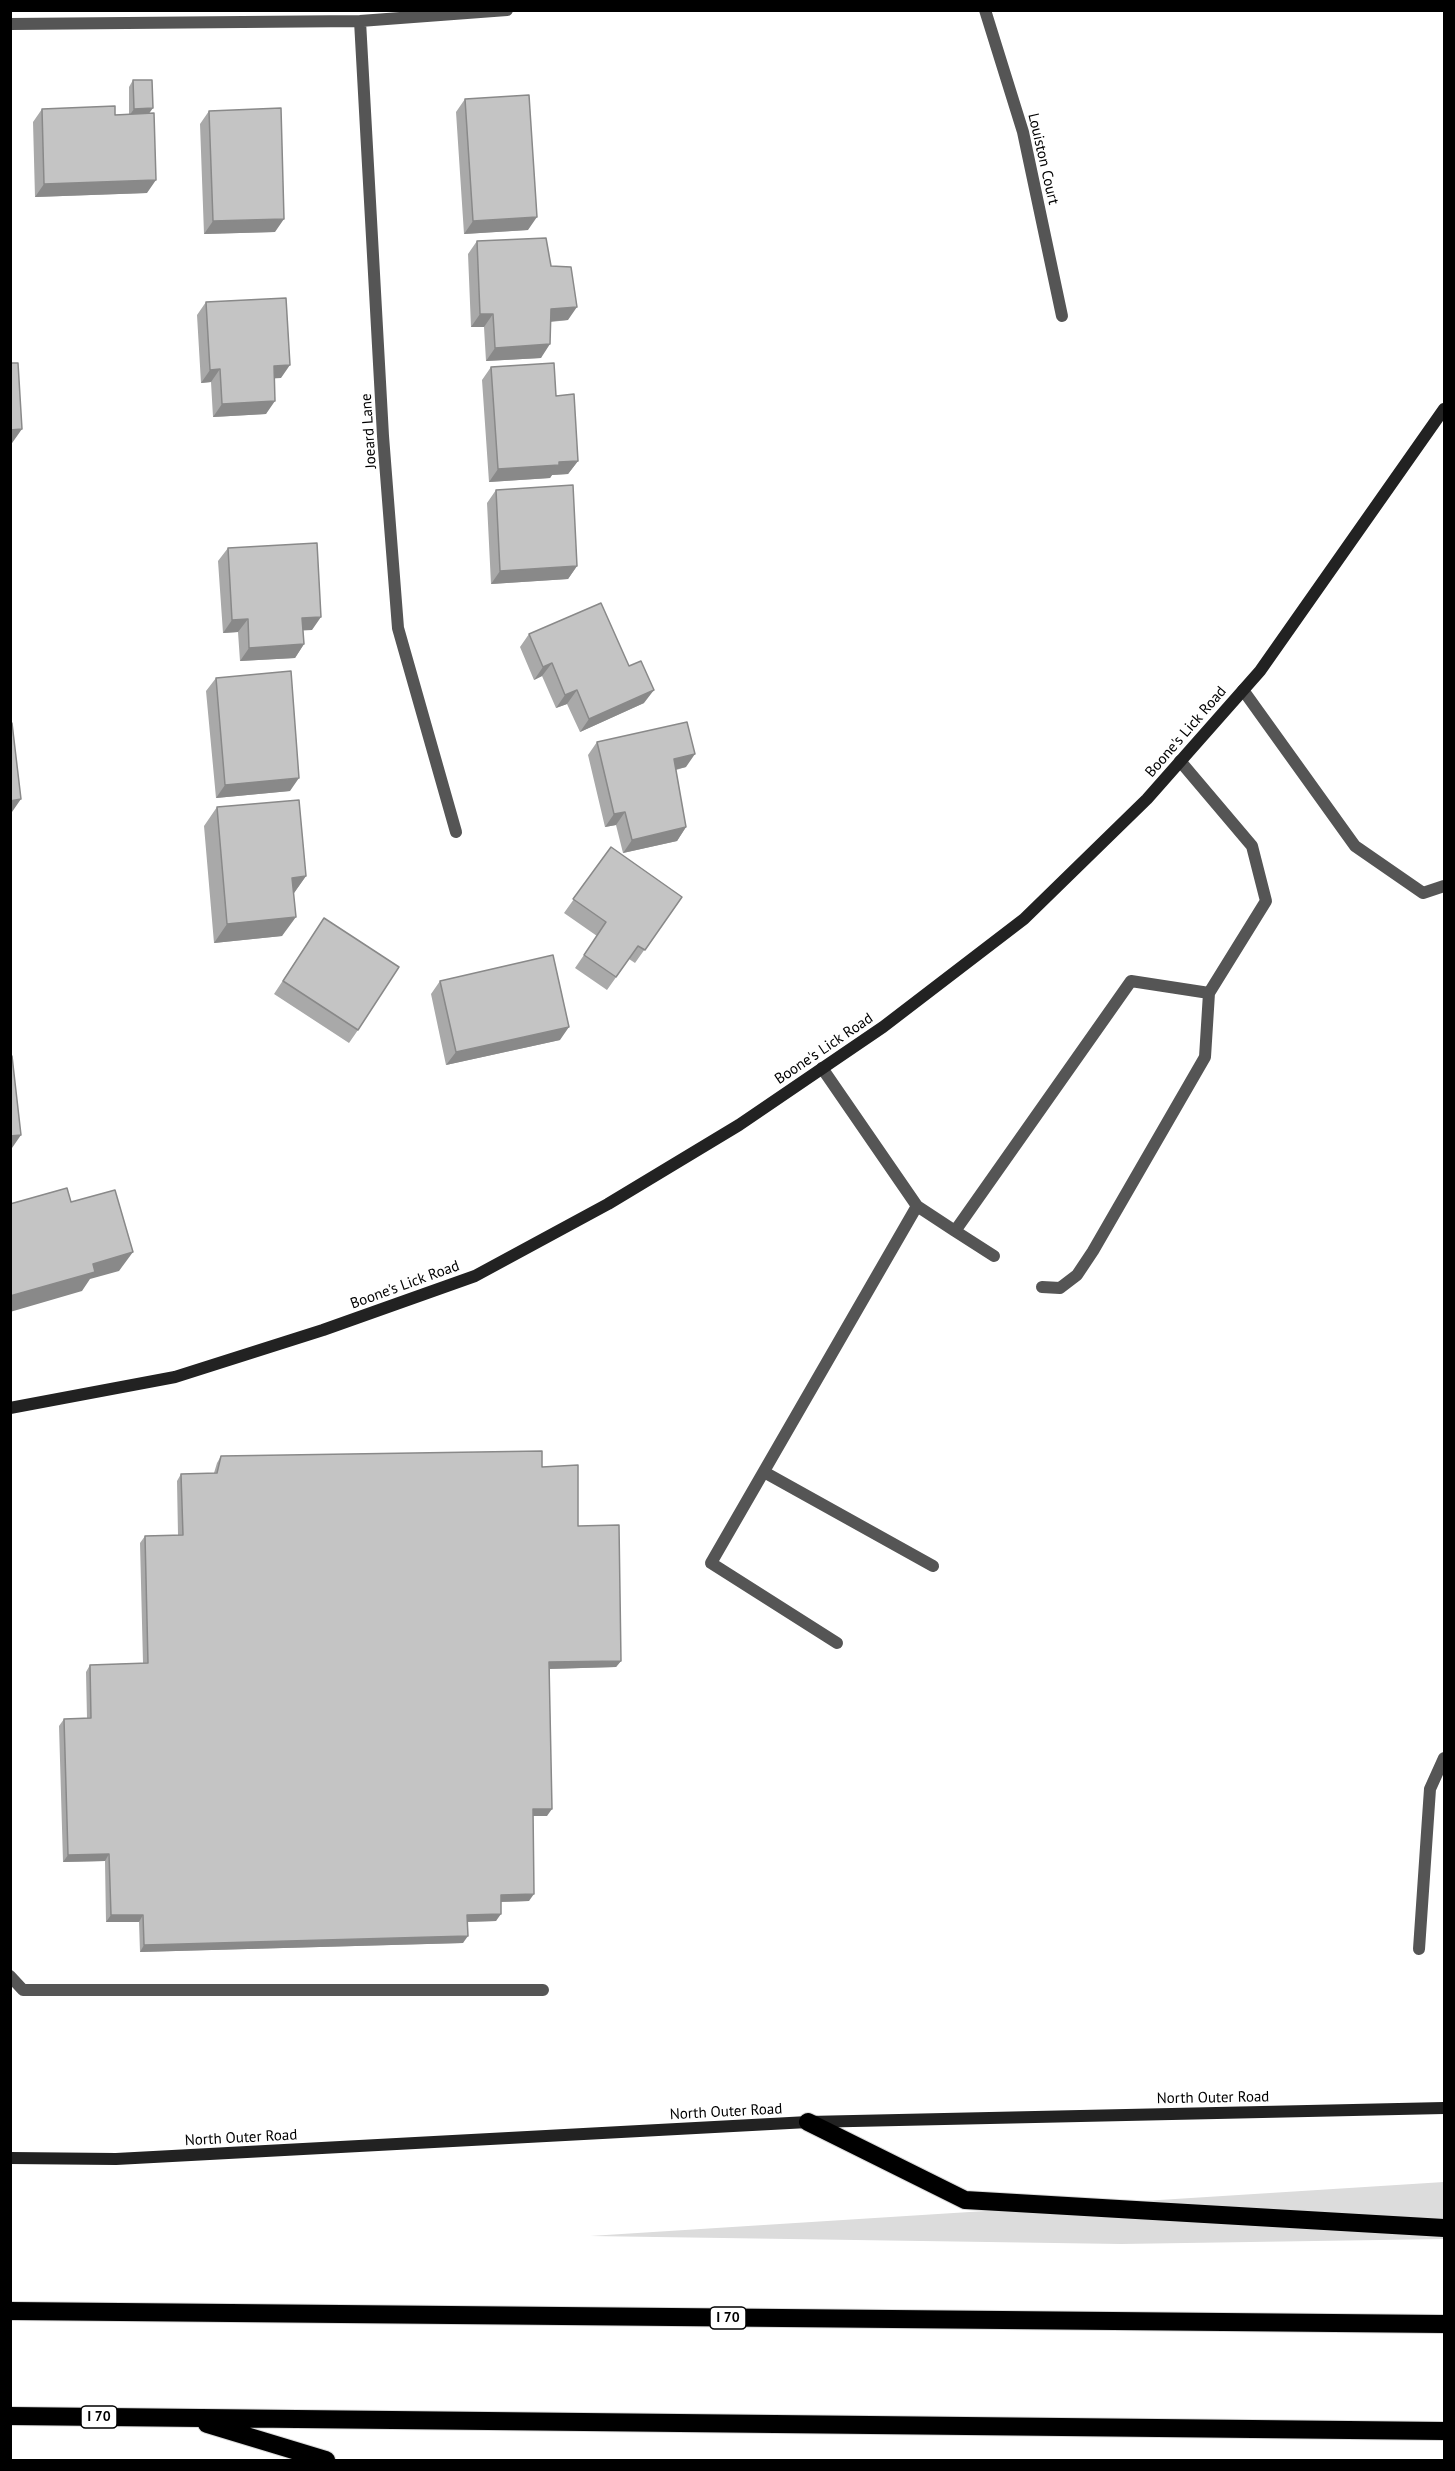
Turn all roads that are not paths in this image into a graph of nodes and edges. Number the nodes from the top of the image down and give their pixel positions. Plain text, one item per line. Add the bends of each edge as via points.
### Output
1 (507, 10) edge
2 (985, 10) edge
3 (360, 21) junction
4 (10, 24) edge
5 (1062, 316) dead end
6 (1444, 409) edge
7 (1243, 690) junction
8 (1180, 761) junction
9 (456, 832) dead end
10 (1444, 886) edge
11 (1209, 993) junction
12 (822, 1068) junction
13 (917, 1206) junction
14 (955, 1231) junction
15 (994, 1256) dead end
16 (1042, 1287) dead end
17 (10, 1408) edge
18 (764, 1472) junction
19 (933, 1566) dead end
20 (837, 1643) dead end
21 (1444, 1758) edge
22 (1419, 1950) dead end
23 (10, 1976) edge
24 (543, 1990) dead end
25 (16, 1991) edge
26 (1444, 2108) edge
27 (808, 2122) junction
28 (10, 2158) edge
29 (1444, 2228) edge
30 (10, 2311) edge
31 (1444, 2324) edge
32 (10, 2416) edge
33 (188, 2418) junction
34 (1444, 2431) edge
35 (326, 2460) edge

1 - 3 street
2 - 5 street, Louiston Court via 1023,132
3 - 4 street
3 - 9 street, Joeard Lane via 398,628
6 - 7 street, Boone's Lick Road
7 - 8 street, Boone's Lick Road
7 - 10 street via 1355,846 1423,893
8 - 11 street via 1252,846 1266,901
8 - 12 street, Boone's Lick Road via 1147,799 1024,919 883,1027
11 - 14 street via 1131,981
11 - 16 street via 1205,1057 1077,1275 1060,1288
12 - 13 street
12 - 17 street, Boone's Lick Road via 739,1125 608,1204 475,1276 175,1377
13 - 14 street
13 - 18 street
14 - 15 street
18 - 19 street
18 - 20 street via 711,1563
21 - 22 street via 1430,1790
23 - 25 street
24 - 25 street
26 - 27 street, North Outer Road
27 - 28 street, North Outer Road via 116,2159
27 - 29 highway via 965,2200
30 - 31 highway, I 70
32 - 33 highway, I 70
33 - 34 highway, I 70
33 - 35 highway

